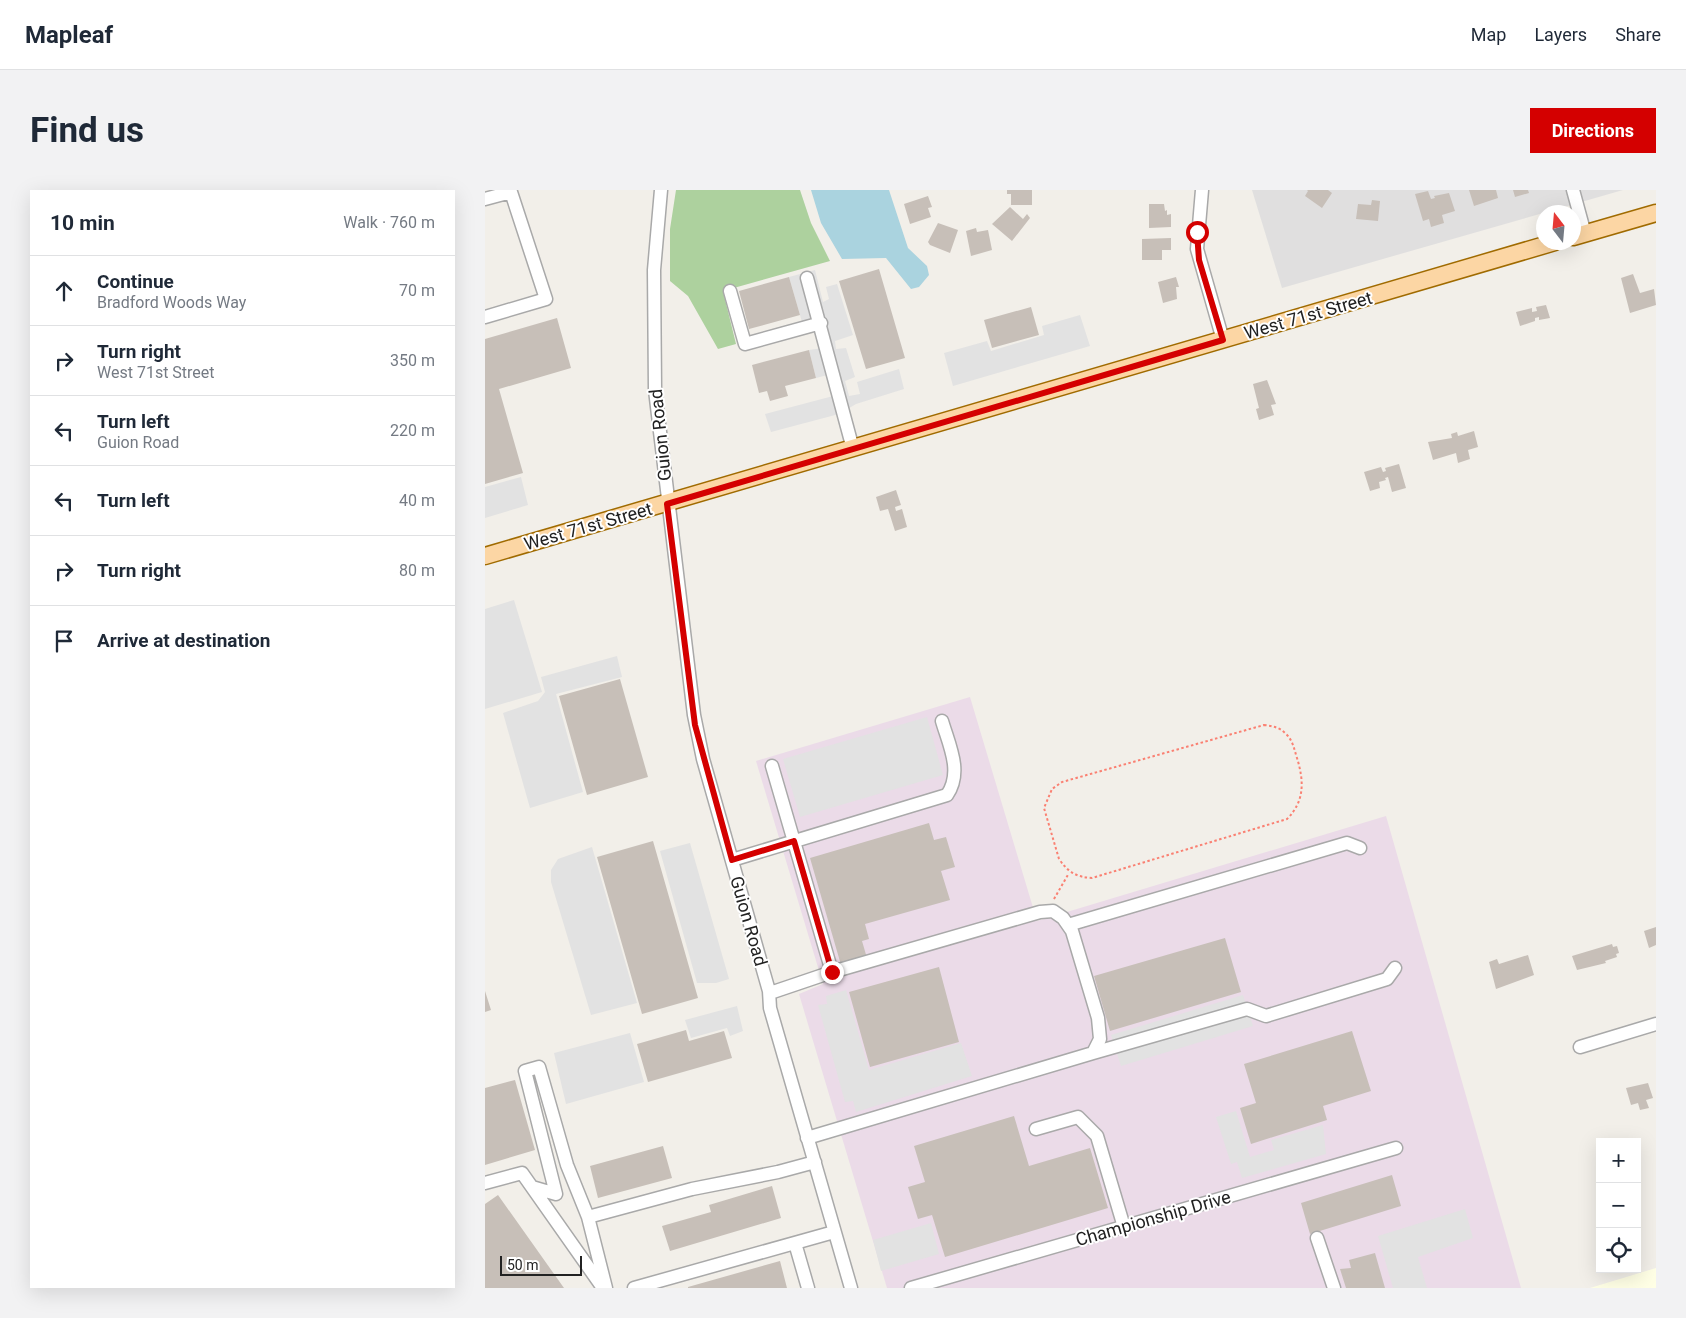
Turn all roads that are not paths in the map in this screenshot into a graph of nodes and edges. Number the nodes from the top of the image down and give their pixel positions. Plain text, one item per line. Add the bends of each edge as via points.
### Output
1 (661, 190) edge
2 (1202, 190) edge
3 (1573, 190) edge
4 (485, 199) edge
5 (1575, 205) edge
6 (1656, 213) edge
7 (1581, 234) edge
8 (1536, 248) edge
9 (807, 278) dead end
10 (730, 291) dead end
11 (485, 317) edge
12 (821, 323) junction
13 (1223, 340) junction
14 (853, 449) junction
15 (667, 504) junction
16 (485, 556) edge
17 (942, 721) dead end
18 (772, 766) dead end
19 (794, 841) junction
20 (1359, 848) dead end
21 (732, 860) junction
22 (1067, 925) junction
23 (1395, 968) dead end
24 (832, 972) junction
25 (769, 993) junction
26 (1656, 1024) edge
27 (1580, 1047) dead end
28 (1093, 1053) junction
29 (1036, 1128) dead end
30 (807, 1138) junction
31 (1396, 1148) dead end
32 (815, 1162) junction
33 (485, 1183) edge
34 (533, 1187) junction
35 (588, 1217) junction
36 (1123, 1227) junction
37 (834, 1232) junction
38 (1317, 1238) dead end
39 (795, 1243) junction
40 (604, 1288) edge
41 (634, 1288) edge
42 (808, 1288) edge
43 (851, 1288) edge
44 (911, 1288) edge
45 (1334, 1288) edge

1 - 15 street, Guion Road via 655,248 653,351
2 - 13 street via 1197,249
3 - 5 street
4 - 11 street via 511,192 546,299
6 - 7 main road
8 - 13 main road, West 71st Street
9 - 12 street
10 - 12 street via 745,344
12 - 14 street
13 - 14 main road, West 71st Street
14 - 15 main road, West 71st Street
15 - 16 main road, West 71st Street
15 - 21 street, Guion Road via 695,725
17 - 19 street via 955,767 953,785 947,795
18 - 19 street
19 - 21 street
19 - 24 street
20 - 22 street via 1347,843
21 - 25 street, Guion Road
22 - 24 street via 1053,911 1046,912
22 - 28 street via 1072,931 1098,1018 1100,1039
23 - 28 street via 1387,979 1266,1016 1247,1009
24 - 25 street
25 - 30 street, Guion Road
26 - 27 street
28 - 30 street
29 - 36 street via 1078,1117 1097,1136
30 - 32 street, Guion Road
31 - 36 street, Championship Drive
32 - 35 street via 692,1189
32 - 37 street, Guion Road
33 - 34 street via 522,1172
34 - 35 street via 556,1194 525,1071 539,1066 567,1165
34 - 40 street
35 - 40 street
36 - 44 street, Championship Drive
37 - 39 street
37 - 43 street, Guion Road
38 - 45 street
39 - 41 street
39 - 42 street

